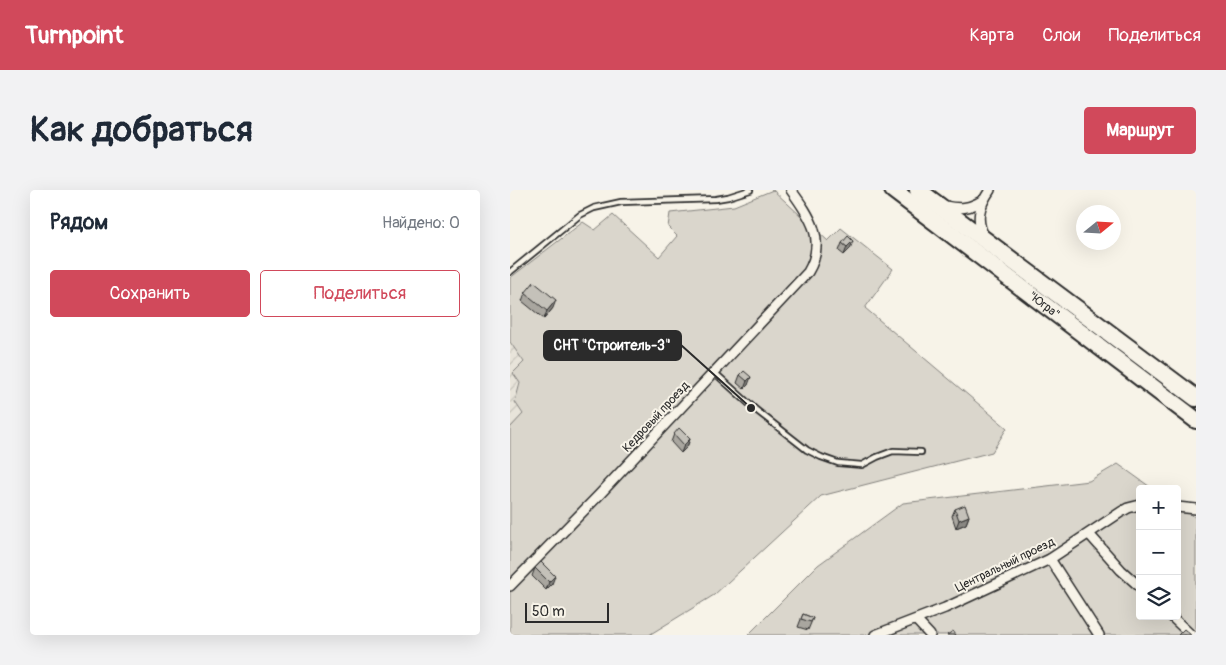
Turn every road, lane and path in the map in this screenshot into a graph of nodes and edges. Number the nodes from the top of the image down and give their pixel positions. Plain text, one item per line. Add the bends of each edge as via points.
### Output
1 (750, 190) edge
2 (791, 190) edge
3 (893, 190) edge
4 (918, 190) edge
5 (990, 190) edge
6 (983, 200) junction
7 (935, 203) junction
8 (990, 244) junction
9 (510, 272) edge
10 (715, 373) junction
11 (1196, 398) edge
12 (1196, 420) edge
13 (921, 452) dead end
14 (1136, 506) edge
15 (1181, 507) edge
16 (1196, 509) edge
17 (1089, 534) junction
18 (1050, 560) junction
19 (1136, 583) edge
20 (510, 586) edge
21 (916, 620) junction
22 (1175, 620) edge
23 (875, 635) edge
24 (930, 635) edge
25 (1099, 635) edge
26 (1191, 635) edge

1 - 9 lane via 716,198 621,202 594,208 580,215
2 - 10 street, Кедровый проезд via 815,230 815,257 808,272
3 - 12 highway, "Югра"
4 - 7 highway, "Югра"
5 - 6 street
6 - 7 street via 973,207 962,208
6 - 8 street via 979,210 980,223
7 - 8 highway, "Югра"
8 - 11 highway, "Югра"
10 - 13 lane via 793,439 821,457 838,463 862,465 893,451
10 - 20 street, Кедровый проезд
14 - 17 street, Центральный проезд
15 - 16 street
17 - 18 street, Центральный проезд
17 - 19 street
18 - 21 street, Центральный проезд
18 - 25 street
21 - 23 street, Центральный проезд
21 - 24 street
22 - 26 street

